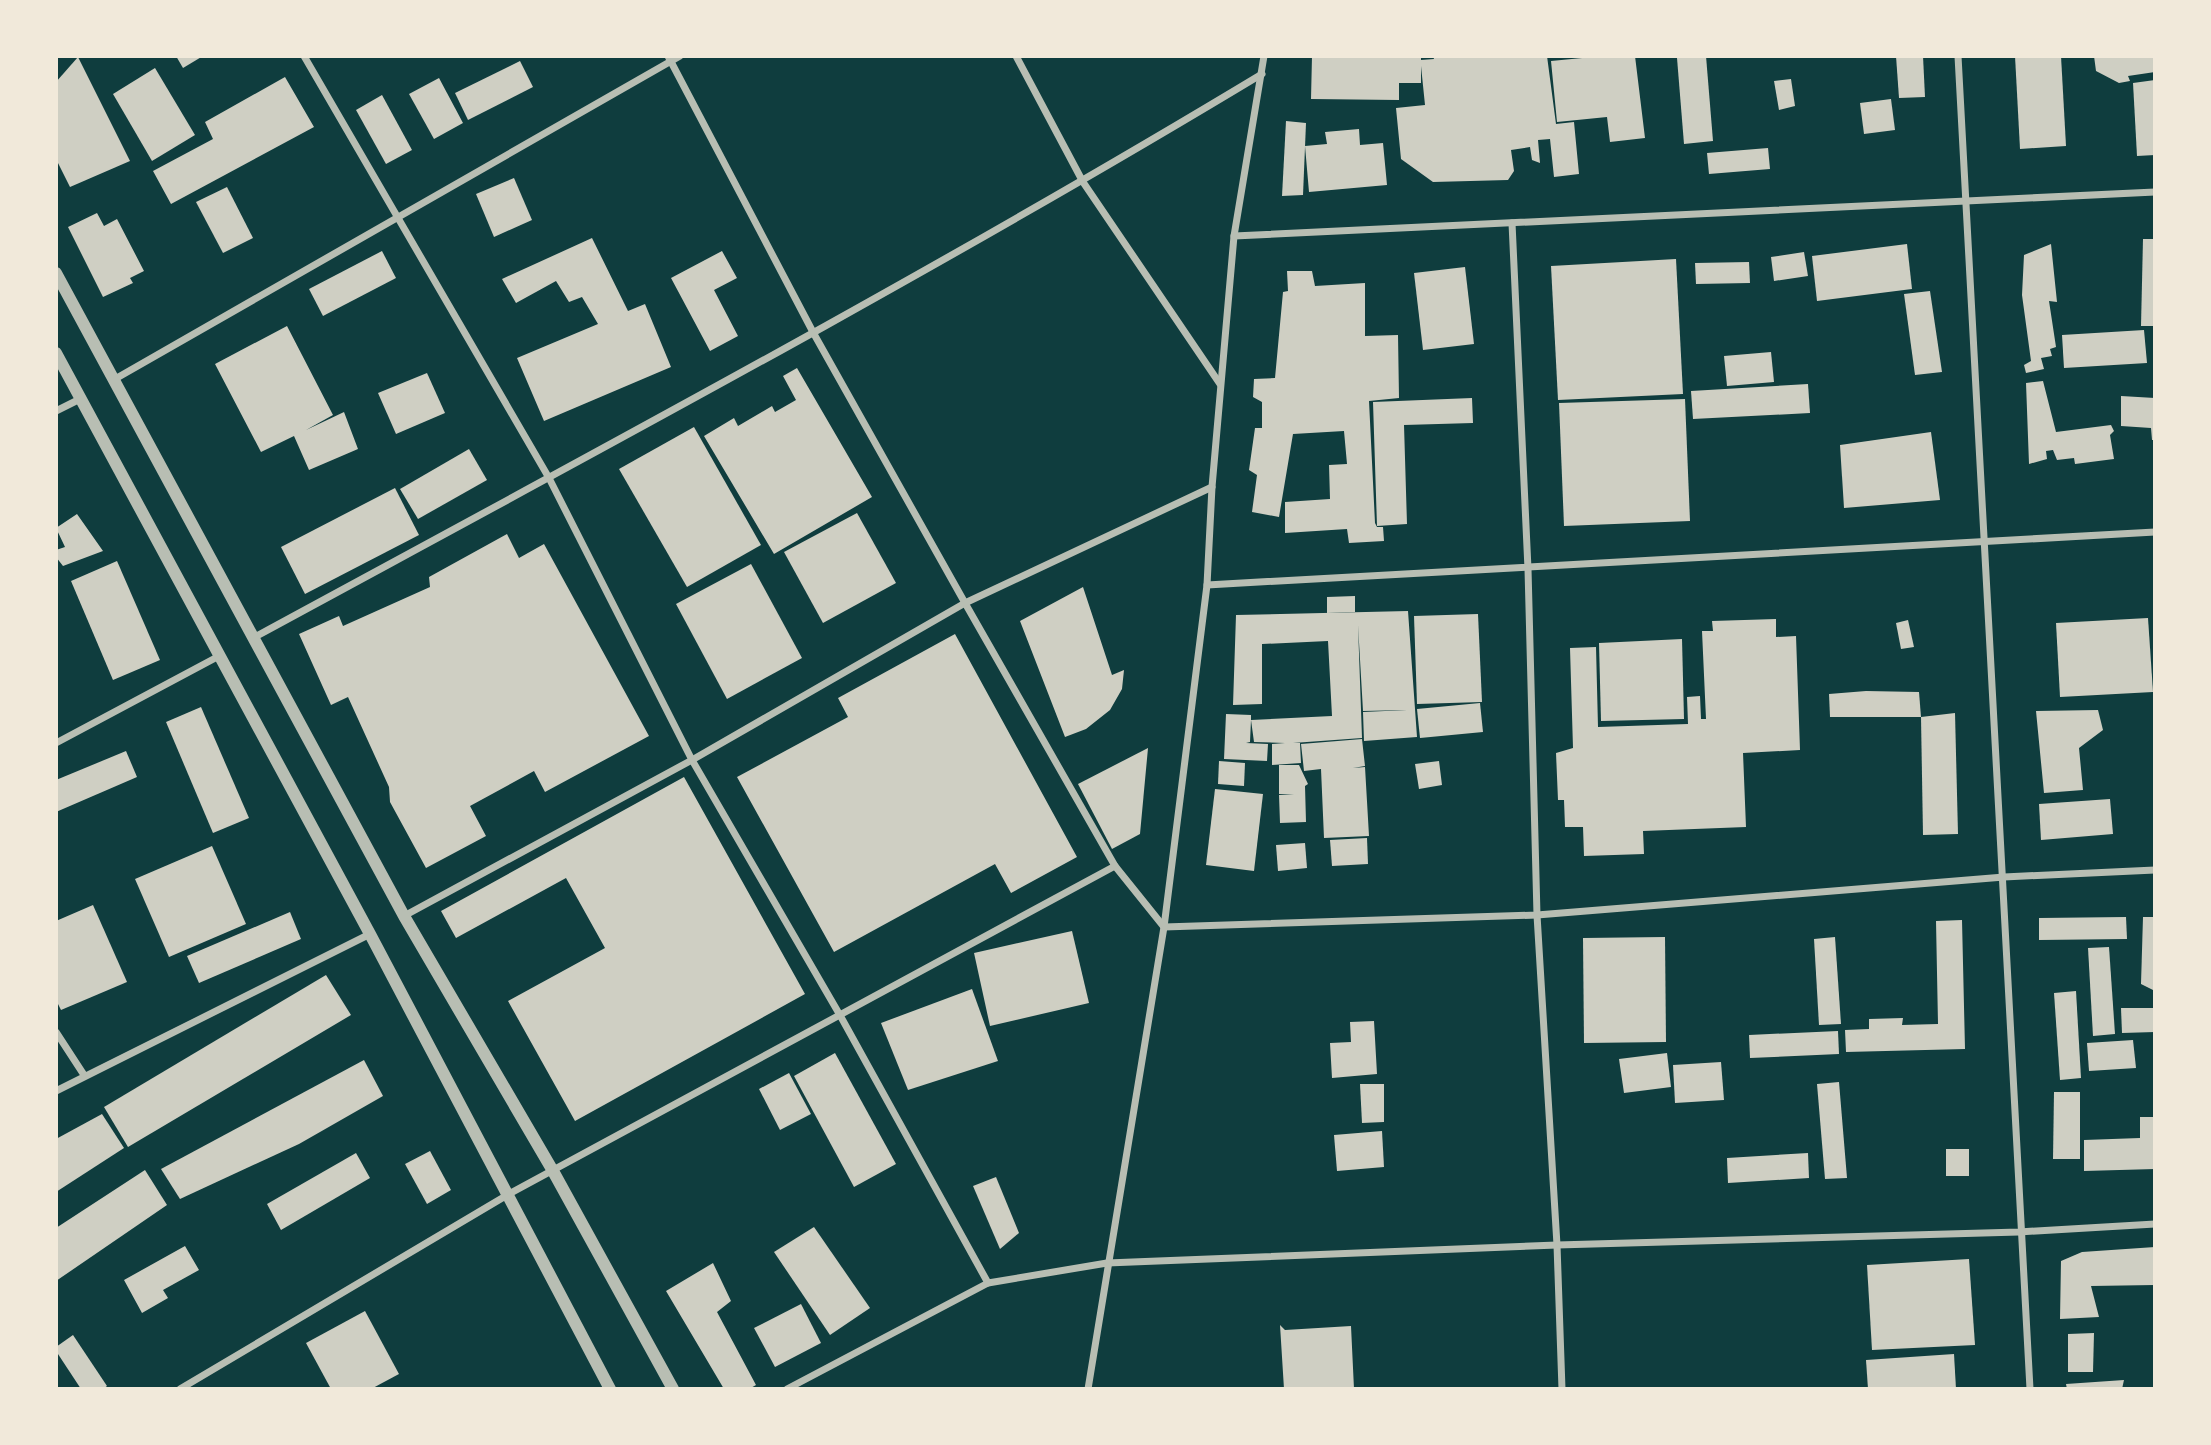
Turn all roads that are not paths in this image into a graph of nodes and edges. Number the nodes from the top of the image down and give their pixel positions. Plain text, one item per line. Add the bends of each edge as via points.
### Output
1 (304, 56) edge
2 (680, 56) edge
3 (1016, 56) edge
4 (1264, 56) edge
5 (1958, 56) edge
6 (669, 59) edge
7 (1262, 74) junction
8 (1083, 181) junction
9 (2155, 192) edge
10 (1966, 200) junction
11 (397, 216) junction
12 (1512, 223) junction
13 (1234, 236) junction
14 (56, 273) edge
15 (814, 334) junction
16 (56, 353) edge
17 (115, 379) junction
18 (1220, 385) junction
19 (80, 399) junction
20 (56, 411) edge
21 (549, 478) junction
22 (1212, 487) junction
23 (2155, 532) edge
24 (1983, 541) junction
25 (1528, 569) junction
26 (1208, 585) junction
27 (965, 603) junction
28 (253, 638) junction
29 (221, 655) junction
30 (56, 743) edge
31 (692, 760) junction
32 (1115, 866) junction
33 (2155, 870) edge
34 (2004, 877) junction
35 (1537, 915) junction
36 (404, 916) junction
37 (1164, 927) junction
38 (370, 934) junction
39 (841, 1017) junction
40 (56, 1032) edge
41 (84, 1075) junction
42 (56, 1091) edge
43 (553, 1171) junction
44 (509, 1194) junction
45 (2155, 1224) edge
46 (2019, 1232) junction
47 (1557, 1245) junction
48 (1108, 1263) junction
49 (988, 1283) junction
50 (180, 1389) edge
51 (610, 1389) edge
52 (673, 1389) edge
53 (787, 1389) edge
54 (1088, 1389) edge
55 (1562, 1389) edge
56 (2030, 1389) edge

1 - 11 street
2 - 6 street
3 - 8 street
4 - 7 street
5 - 10 street
6 - 11 street
6 - 15 street
7 - 8 street
7 - 13 street
8 - 15 street
8 - 18 street
9 - 10 street
10 - 12 street
10 - 24 street
11 - 17 street
11 - 21 street
12 - 13 street
12 - 25 street
13 - 18 street
14 - 17 street
15 - 21 street
15 - 27 street
16 - 19 street
17 - 28 street
18 - 22 street
19 - 20 street
19 - 29 street
21 - 28 street
21 - 31 street
22 - 26 street
22 - 27 street
23 - 24 street
24 - 25 street
24 - 34 street
25 - 26 street
25 - 35 street
26 - 37 street
27 - 31 street
27 - 32 street
28 - 36 street
29 - 30 street
29 - 38 street
31 - 36 street
31 - 39 street
32 - 37 street
32 - 39 street
33 - 34 street
34 - 35 street
34 - 46 street
35 - 37 street
35 - 47 street
36 - 43 street
37 - 48 street
38 - 41 street
38 - 44 street
39 - 43 street
39 - 49 street
40 - 41 street
41 - 42 street
43 - 44 street
43 - 52 street
44 - 50 street
44 - 51 street
45 - 46 street
46 - 47 street
46 - 56 street
47 - 48 street
47 - 55 street
48 - 49 street
48 - 54 street
49 - 53 street

